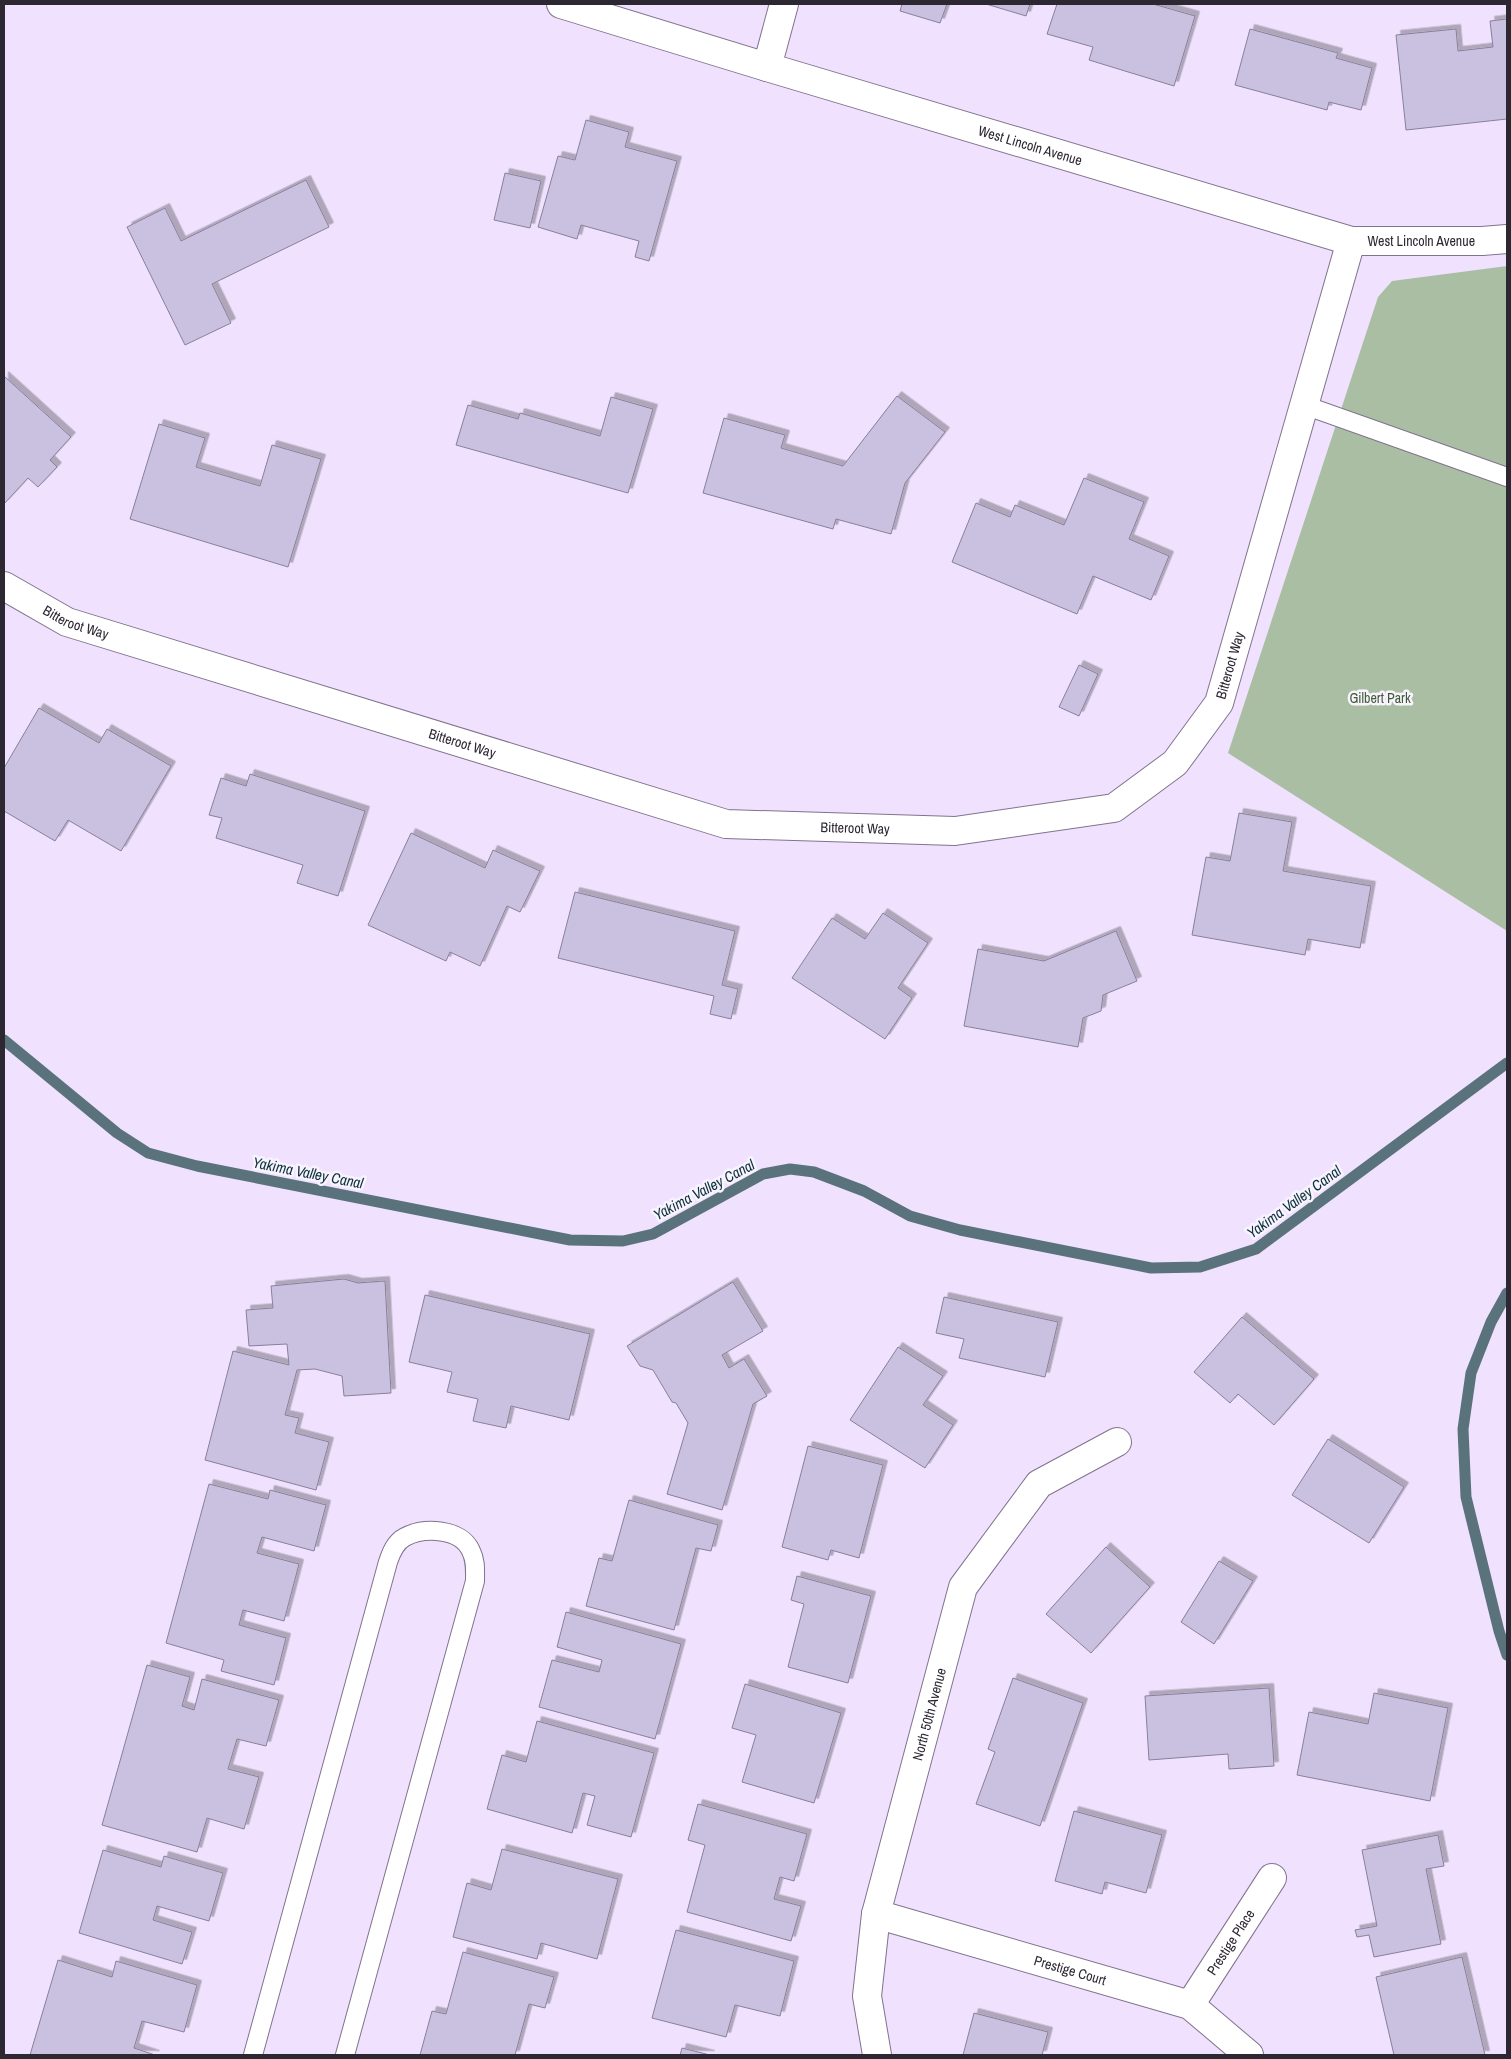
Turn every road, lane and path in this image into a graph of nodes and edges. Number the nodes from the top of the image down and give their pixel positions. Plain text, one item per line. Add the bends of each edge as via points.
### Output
1 (561, 4) edge
2 (784, 4) edge
3 (767, 67) junction
4 (1507, 239) edge
5 (1351, 241) junction
6 (1304, 405) junction
7 (1507, 477) edge
8 (4, 586) edge
9 (1117, 1442) dead end
10 (1272, 1878) dead end
11 (876, 1914) junction
12 (1190, 2005) junction
13 (253, 2055) edge
14 (345, 2055) edge
15 (876, 2055) edge
16 (1249, 2055) edge

1 - 3 street, West Lincoln Avenue
2 - 3 street
3 - 5 street, West Lincoln Avenue
4 - 5 street, West Lincoln Avenue
5 - 6 street, Bitteroot Way
6 - 7 lane
6 - 8 street, Bitteroot Way via 1219,703 1175,763 1114,808 955,831 726,824 67,622
9 - 11 street, North 50th Avenue via 1039,1484 963,1587
10 - 12 street, Prestige Place
11 - 12 street, Prestige Court
11 - 15 street, North 50th Avenue via 867,1996
12 - 16 street, Prestige Court
13 - 14 lane via 393,1548 404,1538 421,1532 444,1532 460,1538 470,1549 475,1563 474,1581

